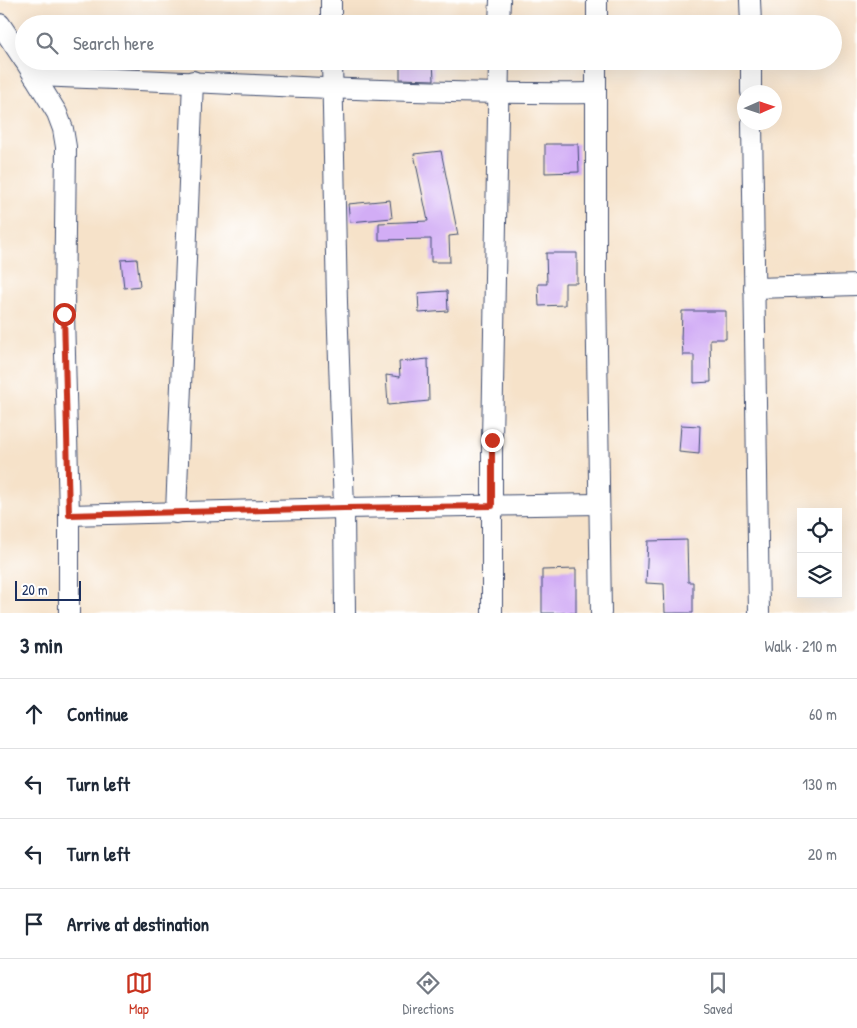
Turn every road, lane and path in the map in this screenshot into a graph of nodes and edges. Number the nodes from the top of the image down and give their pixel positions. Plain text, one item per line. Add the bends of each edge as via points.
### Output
1 (331, 0) edge
2 (500, 0) edge
3 (597, 0) edge
4 (750, 0) edge
5 (331, 15) edge
6 (499, 15) edge
7 (597, 15) edge
8 (750, 15) edge
9 (0, 24) edge
10 (15, 46) edge
11 (30, 70) edge
12 (72, 70) edge
13 (332, 70) edge
14 (499, 70) edge
15 (596, 70) edge
16 (751, 70) edge
17 (193, 81) junction
18 (751, 85) edge
19 (333, 89) junction
20 (596, 93) junction
21 (498, 94) junction
22 (752, 130) edge
23 (857, 285) edge
24 (754, 288) junction
25 (599, 504) junction
26 (492, 506) junction
27 (344, 508) junction
28 (176, 513) junction
29 (69, 515) junction
30 (70, 613) edge
31 (345, 613) edge
32 (492, 613) edge
33 (601, 613) edge
34 (760, 613) edge

1 - 5 street
2 - 6 street
3 - 7 street
4 - 8 street
9 - 10 street
11 - 29 street via 57,113 66,147 64,314
12 - 17 street
13 - 19 street
14 - 21 street
15 - 20 street
16 - 18 street
17 - 19 street
17 - 28 street
19 - 21 street
19 - 27 street
20 - 21 street
20 - 25 street
21 - 26 street
22 - 24 street
23 - 24 street
24 - 34 street
25 - 26 street
25 - 33 street
26 - 27 street
26 - 32 street
27 - 28 street
27 - 31 street
28 - 29 street
29 - 30 street

